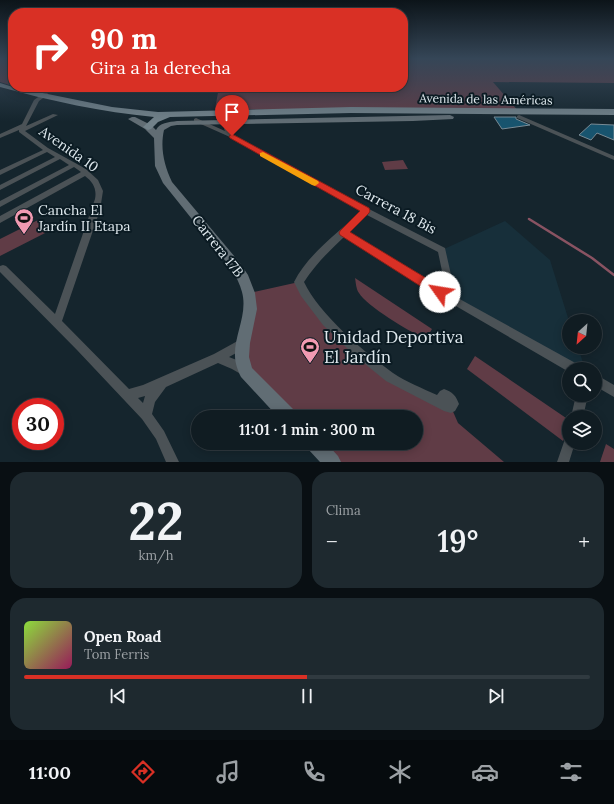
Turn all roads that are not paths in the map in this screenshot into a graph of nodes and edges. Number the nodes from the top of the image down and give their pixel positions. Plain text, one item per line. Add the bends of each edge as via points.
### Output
1 (0, 91) edge
2 (22, 92) edge
3 (40, 98) junction
4 (309, 111) junction
5 (533, 112) junction
6 (614, 112) edge
7 (55, 115) dead end
8 (197, 117) junction
9 (450, 117) junction
10 (519, 117) junction
11 (132, 119) junction
12 (242, 119) junction
13 (614, 119) edge
14 (155, 120) junction
15 (232, 122) junction
16 (205, 123) junction
17 (148, 127) junction
18 (21, 129) junction
19 (0, 136) edge
20 (232, 136) junction
21 (158, 138) junction
22 (47, 150) junction
23 (59, 157) junction
24 (614, 158) edge
25 (73, 165) junction
26 (0, 173) edge
27 (85, 173) junction
28 (0, 188) edge
29 (0, 204) edge
30 (366, 211) junction
31 (0, 220) edge
32 (344, 233) junction
33 (3, 269) dead end
34 (452, 299) junction
35 (57, 322) junction
36 (243, 343) junction
37 (218, 358) junction
38 (563, 362) edge
39 (246, 372) junction
40 (163, 382) junction
41 (602, 384) edge
42 (614, 392) edge
43 (127, 395) junction
44 (442, 402) dead end
45 (282, 410) edge
46 (146, 415) junction
47 (321, 450) edge
48 (567, 450) edge
49 (173, 462) edge
50 (332, 462) edge
51 (563, 462) edge

1 - 3 main road, Avenida de las Américas
2 - 3 main road, Avenida de las Américas
3 - 8 main road, Avenida de las Américas via 136,114
3 - 11 main road, Avenida de las Américas
3 - 18 street, Avenida 10
4 - 5 main road, Avenida de las Américas
4 - 8 main road, Avenida de las Américas
4 - 12 main road via 310,114 305,115
5 - 6 main road, Avenida de las Américas
5 - 10 main road via 518,114
7 - 18 street
8 - 12 main road, Avenida de las Américas
8 - 14 main road, Avenida de las Américas
8 - 16 street, Carrera 18 Bis
9 - 10 main road, Avenida de las Américas
9 - 12 main road, Avenida de las Américas
9 - 15 street, Carrera 18 Bis
10 - 13 main road, Avenida de las Américas
10 - 24 street
11 - 14 main road, Avenida de las Américas
11 - 17 street
12 - 15 street, Carrera 18 Bis
14 - 17 main road
15 - 16 street, Carrera 18 Bis
15 - 20 street via 227,129
16 - 20 street, Carrera 18 Bis
16 - 21 street via 168,124 160,129
17 - 21 street
18 - 19 street
18 - 22 street, Avenida 10
20 - 30 street, Carrera 18 Bis
21 - 36 street, Carrera 17B via 160,166 168,183 244,278 249,293 250,309
22 - 23 street, Avenida 10
22 - 26 street
23 - 25 street, Avenida 10
23 - 28 street
25 - 27 street, Avenida 10
25 - 29 street
27 - 31 street
27 - 35 street, Avenida 10 via 99,188 99,199
30 - 32 street
30 - 34 street, Carrera 18 Bis via 442,250
32 - 34 street
32 - 44 street via 304,273 299,282 304,293 326,322 385,372 415,391
33 - 35 street
34 - 38 street
35 - 43 street
36 - 37 street
36 - 39 street, Carrera 17B via 242,357
37 - 39 street
37 - 40 street
39 - 45 street
40 - 43 street via 144,391
40 - 46 street via 150,399
41 - 42 street
43 - 46 street
46 - 49 street via 160,435
47 - 50 street
48 - 51 street

